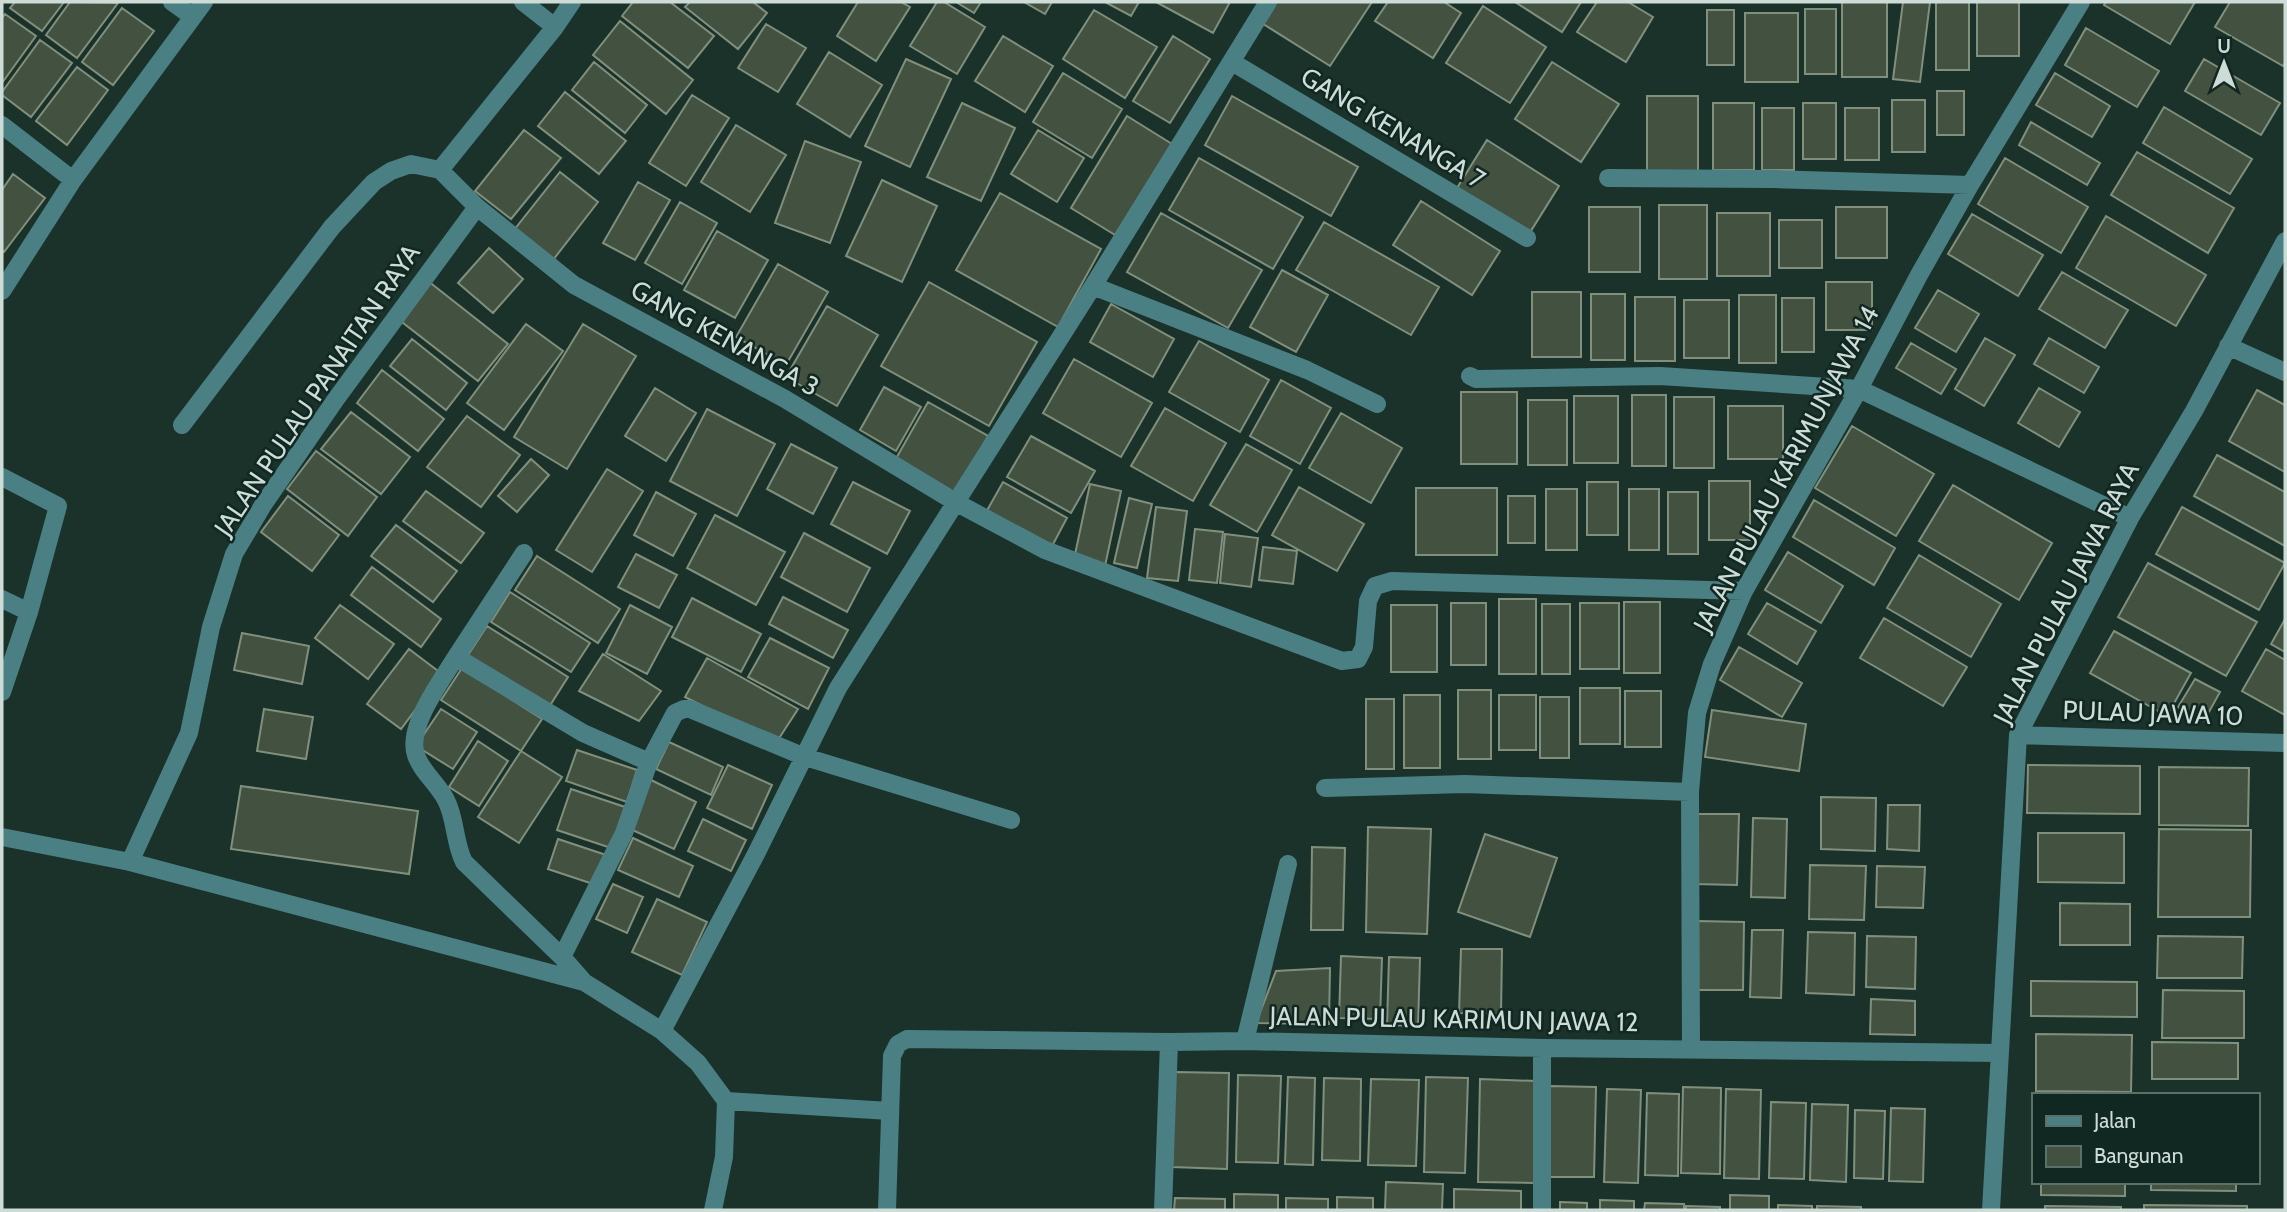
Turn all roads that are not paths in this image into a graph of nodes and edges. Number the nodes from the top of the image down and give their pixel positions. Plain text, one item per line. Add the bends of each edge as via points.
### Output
1 (172, 2) edge
2 (204, 2) edge
3 (523, 2) edge
4 (572, 2) edge
5 (1268, 2) edge
6 (2081, 2) edge
7 (193, 17) junction
8 (555, 27) junction
9 (1233, 62) junction
10 (2, 125) edge
11 (440, 170) junction
12 (1608, 178) dead end
13 (73, 180) junction
14 (1970, 185) junction
15 (477, 207) junction
16 (1527, 238) dead end
17 (2285, 241) edge
18 (1093, 286) junction
19 (2, 291) edge
20 (2228, 346) junction
21 (2285, 372) edge
22 (1470, 376) dead end
23 (1859, 389) junction
24 (1377, 404) dead end
25 (182, 425) dead end
26 (2, 477) edge
27 (957, 503) junction
28 (2130, 518) junction
29 (524, 553) dead end
30 (1744, 591) junction
31 (2, 599) edge
32 (29, 612) junction
33 (456, 657) junction
34 (2, 692) edge
35 (2018, 735) junction
36 (2285, 743) edge
37 (804, 757) junction
38 (649, 762) junction
39 (1325, 788) dead end
40 (1690, 792) junction
41 (1011, 820) dead end
42 (2, 837) edge
43 (130, 862) junction
44 (1288, 864) dead end
45 (562, 957) junction
46 (584, 982) junction
47 (662, 1031) junction
48 (1245, 1041) junction
49 (1168, 1042) junction
50 (1542, 1048) junction
51 (1691, 1049) junction
52 (1999, 1053) junction
53 (726, 1101) junction
54 (890, 1111) junction
55 (713, 1210) edge
56 (887, 1210) edge
57 (1163, 1210) edge
58 (1542, 1210) edge
59 (1991, 1210) edge

1 - 7 street
2 - 7 street
3 - 8 street
4 - 8 street
5 - 9 street
6 - 14 street, JALAN PULAU KARIMUNJAWA 14
7 - 13 street
8 - 11 street
9 - 16 street, GANG KENANGA 7
9 - 18 street
10 - 13 street
11 - 15 street
11 - 25 street via 411,164 374,182 332,227
12 - 14 street
13 - 19 street
14 - 23 street, JALAN PULAU KARIMUNJAWA 14
15 - 27 street, GANG KENANGA 3 via 574,285 785,399
15 - 43 street, JALAN PULAU PANAITAN RAYA via 329,409 234,554 211,627 189,733
17 - 20 street, JALAN PULAU JAWA RAYA
18 - 24 street via 1307,370
18 - 27 street
20 - 21 street
20 - 28 street, JALAN PULAU JAWA RAYA
22 - 23 street via 1660,376
23 - 28 street
23 - 30 street, JALAN PULAU KARIMUNJAWA 14
26 - 32 street via 58,506
27 - 30 street, GANG KENANGA 3 via 1045,550 1342,661 1358,659 1364,647 1368,601 1375,586 1392,581
27 - 37 street via 838,688
28 - 35 street, JALAN PULAU JAWA RAYA
29 - 33 street
30 - 40 street, JALAN PULAU KARIMUNJAWA 14 via 1712,664 1697,713
31 - 32 street
32 - 34 street
33 - 38 street via 583,733
33 - 45 street via 418,723 416,757 447,801 464,862
35 - 36 street, PULAU JAWA 10
35 - 52 street, JALAN PULAU JAWA RAYA
37 - 38 street via 684,709 675,713
37 - 41 street
37 - 47 street
38 - 45 street via 624,833
39 - 40 street via 1465,784
40 - 51 street, JALAN PULAU KARIMUNJAWA 14
42 - 43 street
43 - 46 street
44 - 48 street
45 - 46 street
46 - 47 street
47 - 53 street via 698,1063
48 - 49 street, JALAN PULAU KARIMUN JAWA 12
48 - 50 street, JALAN PULAU KARIMUN JAWA 12
49 - 54 street, JALAN PULAU KARIMUN JAWA 12 via 907,1039 892,1056
49 - 57 street
50 - 51 street, JALAN PULAU KARIMUN JAWA 12
50 - 58 street
51 - 52 street, JALAN PULAU KARIMUN JAWA 12
52 - 59 street, JALAN PULAU JAWA RAYA
53 - 54 street
53 - 55 street via 724,1157
54 - 56 street

